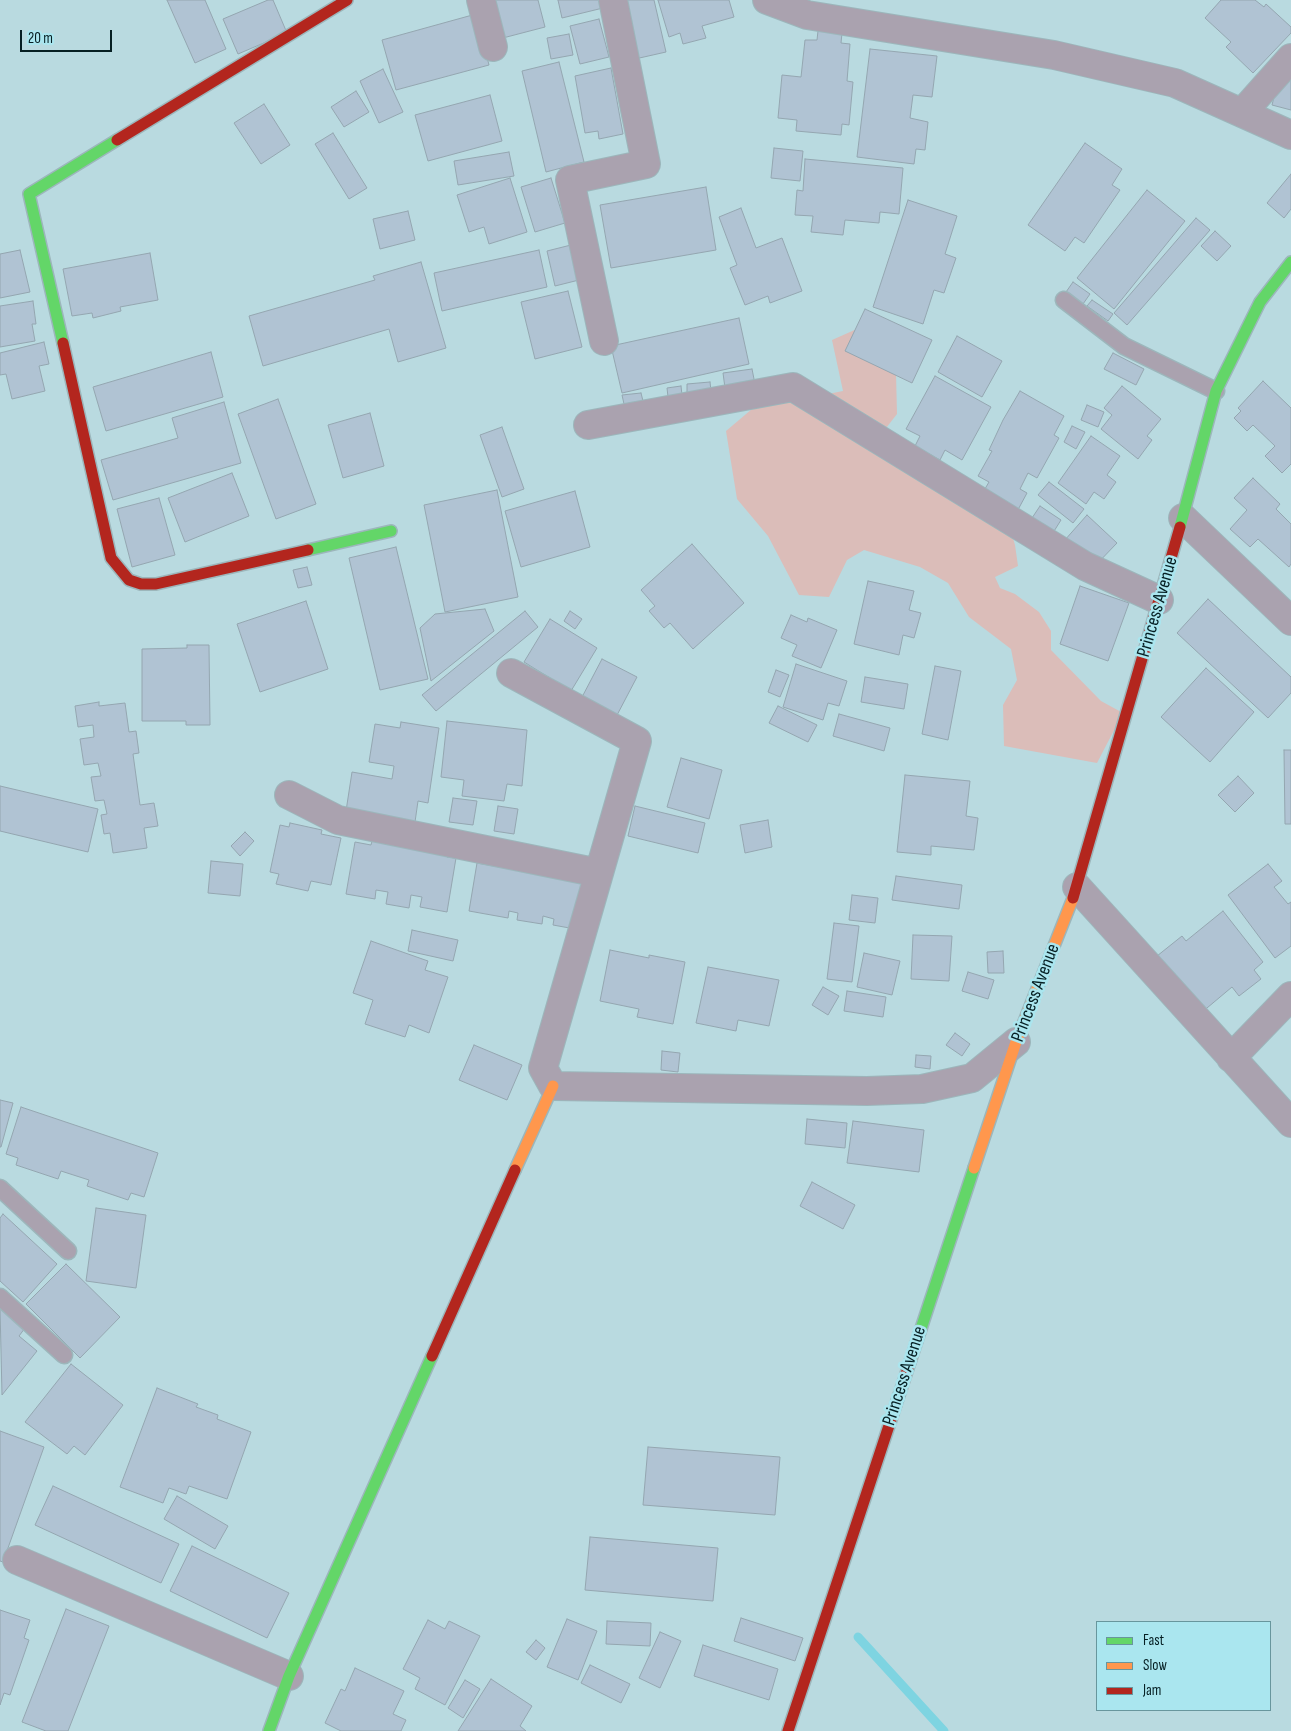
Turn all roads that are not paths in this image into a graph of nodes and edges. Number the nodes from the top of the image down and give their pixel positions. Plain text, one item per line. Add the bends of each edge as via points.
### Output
1 (346, 0) edge
2 (482, 0) edge
3 (613, 0) edge
4 (767, 0) edge
5 (493, 47) dead end
6 (1291, 58) edge
7 (1242, 113) junction
8 (1291, 135) edge
9 (1291, 262) edge
10 (1064, 300) dead end
11 (604, 341) dead end
12 (1216, 391) junction
13 (588, 425) dead end
14 (1184, 518) junction
15 (391, 532) dead end
16 (1159, 600) junction
17 (1291, 621) edge
18 (511, 673) dead end
19 (289, 794) dead end
20 (599, 873) junction
21 (1077, 886) junction
22 (1291, 996) edge
23 (1016, 1042) junction
24 (1231, 1058) junction
25 (552, 1086) junction
26 (1291, 1123) edge
27 (0, 1188) edge
28 (68, 1251) dead end
29 (0, 1298) edge
30 (64, 1355) dead end
31 (17, 1560) dead end
32 (289, 1676) junction
33 (269, 1731) edge
34 (788, 1731) edge

1 - 15 street via 29,194 111,558 129,580 156,584
2 - 5 street
3 - 11 street via 646,164 570,180
4 - 7 street via 807,14 1054,55 1175,83
6 - 7 street
7 - 8 street
9 - 12 street, Princess Avenue via 1260,302
10 - 12 lane via 1124,346
12 - 14 street, Princess Avenue
13 - 16 street via 793,387 1085,566
14 - 16 street, Princess Avenue
14 - 17 street
16 - 21 street, Princess Avenue
18 - 20 street via 637,741
19 - 20 street via 338,820
20 - 25 street via 543,1068
21 - 23 street, Princess Avenue
21 - 24 street
22 - 24 street
23 - 25 street via 972,1078 922,1089
23 - 34 street, Princess Avenue
24 - 26 street
25 - 32 street
27 - 28 lane
29 - 30 lane
31 - 32 street
32 - 33 street

